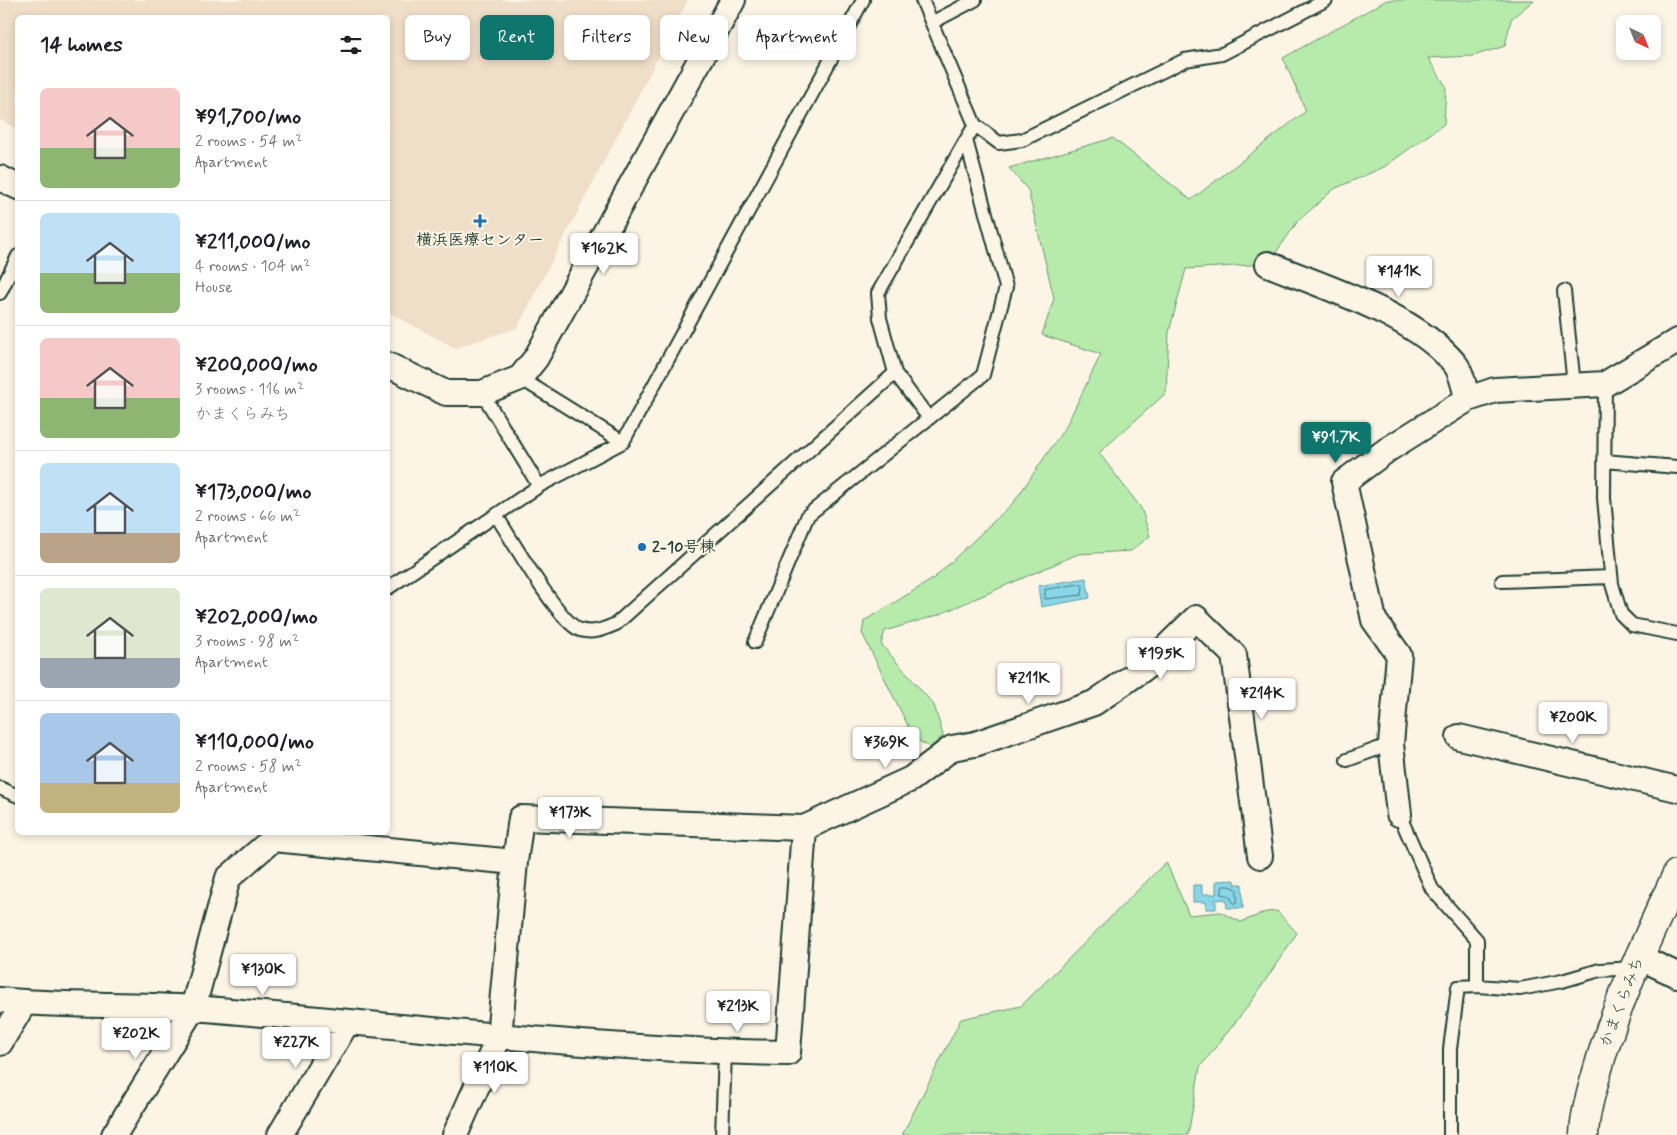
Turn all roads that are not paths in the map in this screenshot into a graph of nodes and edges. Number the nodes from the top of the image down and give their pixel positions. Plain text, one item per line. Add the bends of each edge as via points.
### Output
1 (733, 0) edge
2 (863, 0) edge
3 (922, 0) edge
4 (975, 0) edge
5 (1326, 0) edge
6 (933, 22) junction
7 (975, 125) junction
8 (966, 140) junction
9 (0, 178) edge
10 (15, 186) edge
11 (15, 262) edge
12 (1268, 264) dead end
13 (1564, 291) dead end
14 (0, 293) edge
15 (1677, 342) edge
16 (390, 366) edge
17 (895, 373) junction
18 (520, 378) junction
19 (1605, 384) junction
20 (1574, 386) junction
21 (482, 393) junction
22 (1468, 399) junction
23 (928, 417) junction
24 (624, 442) junction
25 (1604, 460) junction
26 (1677, 466) edge
27 (539, 486) junction
28 (496, 515) junction
29 (1611, 577) junction
30 (1502, 581) dead end
31 (390, 587) edge
32 (1677, 634) edge
33 (755, 642) dead end
34 (1459, 737) dead end
35 (1392, 744) junction
36 (1347, 760) dead end
37 (0, 788) edge
38 (1677, 789) edge
39 (15, 795) edge
40 (1399, 814) joint
41 (804, 828) junction
42 (1260, 856) dead end
43 (515, 862) junction
44 (1677, 874) edge
45 (1636, 962) junction
46 (1677, 975) edge
47 (1477, 986) junction
48 (0, 1000) edge
49 (24, 1003) junction
50 (192, 1008) junction
51 (346, 1024) junction
52 (499, 1037) junction
53 (0, 1043) edge
54 (725, 1052) junction
55 (1578, 1134) edge
56 (114, 1135) edge
57 (280, 1135) edge
58 (455, 1135) edge
59 (722, 1135) edge
60 (1450, 1135) edge

1 - 18 street via 536,358
2 - 24 lane
3 - 6 lane
4 - 6 lane
5 - 7 lane via 1222,54 1185,60 1022,140 999,143
6 - 7 lane
7 - 8 lane
8 - 17 lane via 878,293 880,318
8 - 23 lane via 1006,287 983,375
9 - 10 street
11 - 14 lane
12 - 22 street via 1354,297 1397,319 1437,347 1456,365
13 - 20 lane
15 - 19 street
16 - 21 street via 446,393
17 - 23 lane
17 - 28 lane via 616,624 599,632 578,629 561,616
18 - 21 street
18 - 24 lane
19 - 20 street
19 - 25 lane
20 - 22 street via 1495,390
21 - 27 lane
22 - 35 street via 1387,450 1344,482 1374,620 1399,656
23 - 33 lane via 808,515
24 - 27 lane
25 - 26 lane
25 - 29 lane
27 - 28 lane
28 - 31 lane
29 - 30 lane
29 - 32 lane via 1621,614 1626,620 1632,625
34 - 38 street
35 - 36 lane
35 - 40 street
37 - 39 lane
40 - 47 lane via 1432,889 1477,940
41 - 42 street via 910,779 952,748 975,744 1094,703 1146,668 1196,618 1234,655
41 - 43 street via 521,818
41 - 54 street via 788,1053
43 - 50 street via 273,839 228,878
43 - 52 street
44 - 45 main road, かまくらみち
45 - 46 street
45 - 47 lane via 1520,989
45 - 55 main road, かまくらみち via 1606,1038
47 - 60 lane via 1458,987 1450,1049
48 - 49 street
49 - 50 street
49 - 53 street
50 - 51 street
50 - 56 street
51 - 52 street
51 - 57 street
52 - 54 street
52 - 58 street
54 - 59 lane

